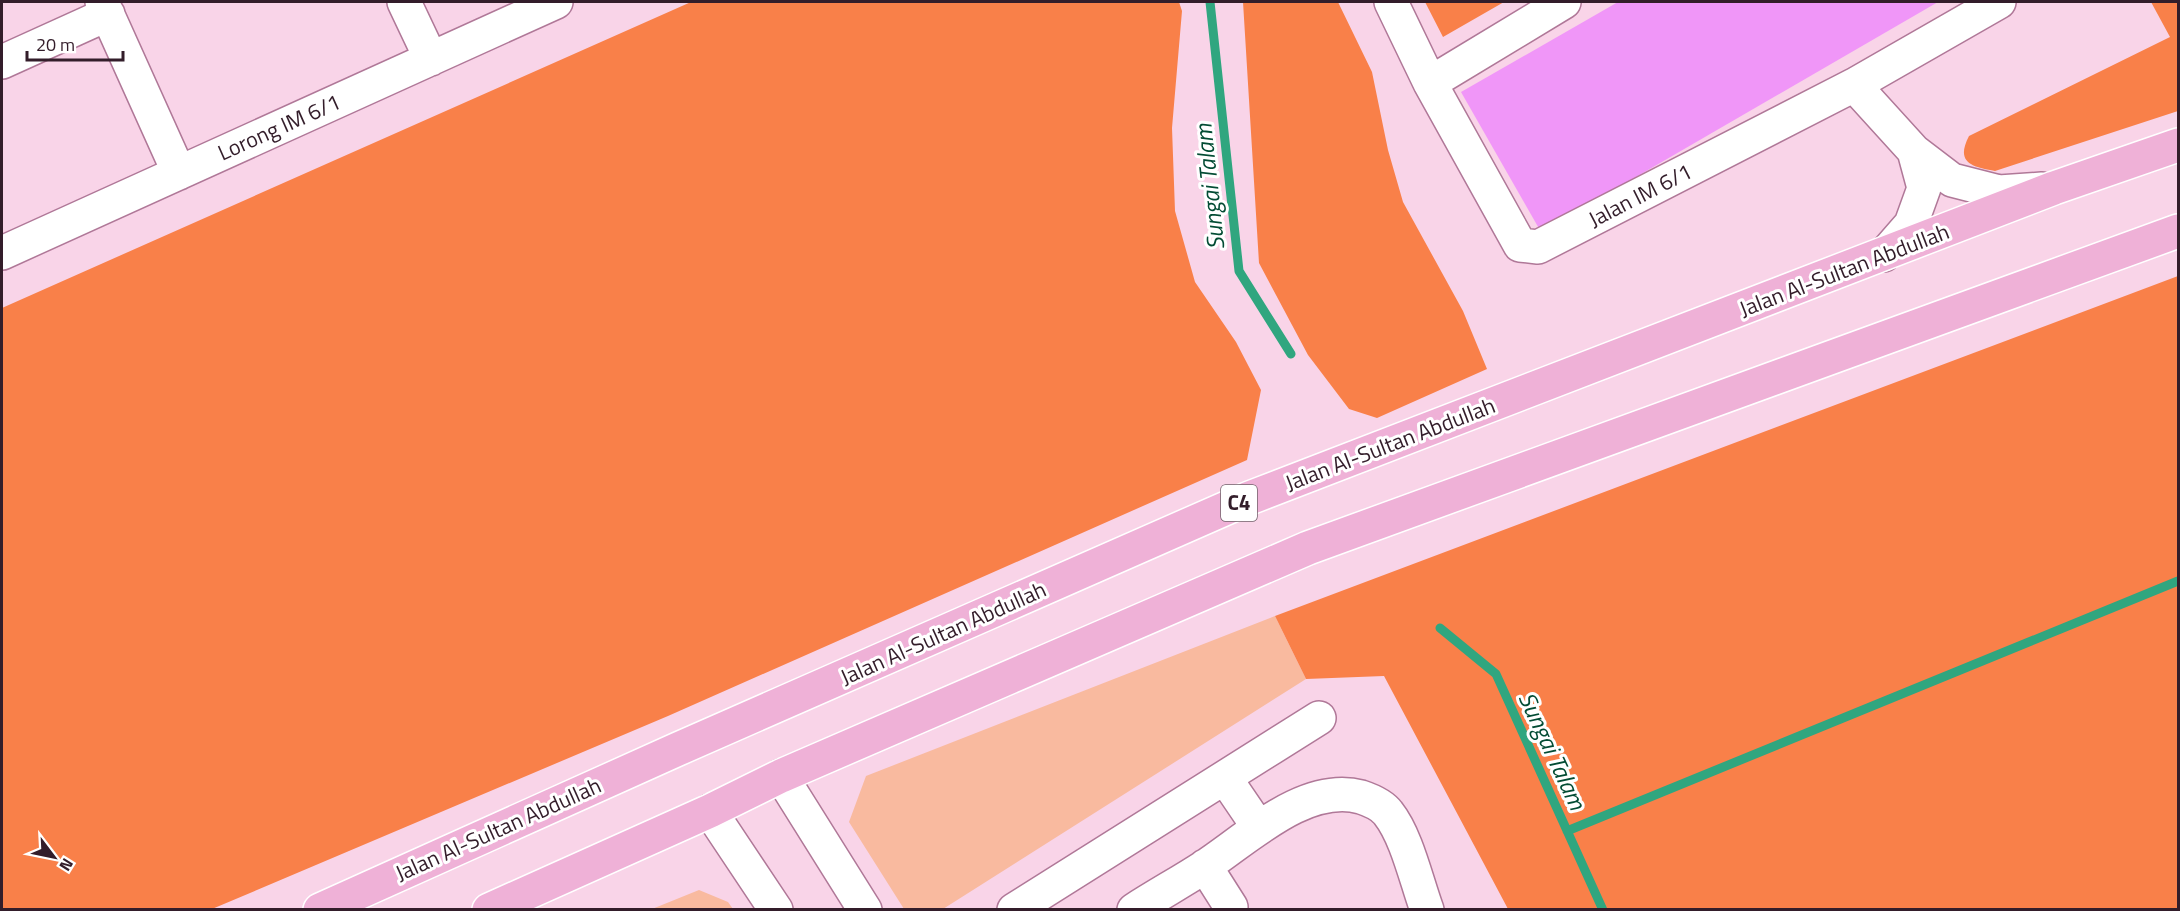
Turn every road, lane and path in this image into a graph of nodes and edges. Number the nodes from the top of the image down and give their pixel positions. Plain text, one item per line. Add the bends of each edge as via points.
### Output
1 (404, 2) edge
2 (556, 2) edge
3 (1391, 2) edge
4 (1564, 2) edge
5 (1999, 2) edge
6 (105, 8) edge
7 (431, 59) junction
8 (2, 62) edge
9 (1430, 83) junction
10 (1854, 85) junction
11 (2178, 145) edge
12 (1914, 151) junction
13 (179, 173) junction
14 (2054, 188) junction
15 (2178, 231) edge
16 (2, 253) edge
17 (1884, 255) junction
18 (1319, 718) dead end
19 (782, 776) junction
20 (1225, 778) junction
21 (710, 811) junction
22 (1258, 828) junction
23 (1205, 866) junction
24 (320, 909) edge
25 (489, 909) edge
26 (776, 909) edge
27 (866, 909) edge
28 (1014, 909) edge
29 (1134, 909) edge
30 (1230, 909) edge
31 (1427, 909) edge

1 - 7 street
2 - 7 street, Lorong IM 6/1
3 - 9 street, Jalan IM 6/1
4 - 9 street
5 - 10 street, Jalan IM 6/1
6 - 8 street
6 - 13 street
7 - 13 street, Lorong IM 6/1
9 - 10 street, Jalan IM 6/1 via 1520,244 1538,247
10 - 12 street
11 - 14 main road, Jalan Al-Sultan Abdullah / C4
12 - 14 street via 1952,180 1999,192
12 - 17 street via 1924,188 1911,224
13 - 16 street, Lorong IM 6/1
14 - 17 main road, Jalan Al-Sultan Abdullah / C4
15 - 19 main road via 1308,548
17 - 24 main road, Jalan Al-Sultan Abdullah / C4 via 1247,499
18 - 20 street
19 - 21 main road
19 - 27 street
20 - 22 street
20 - 28 street
21 - 25 main road
21 - 26 street
22 - 23 street
22 - 31 street via 1323,796 1348,794 1369,799 1387,811 1402,835
23 - 29 street
23 - 30 street

